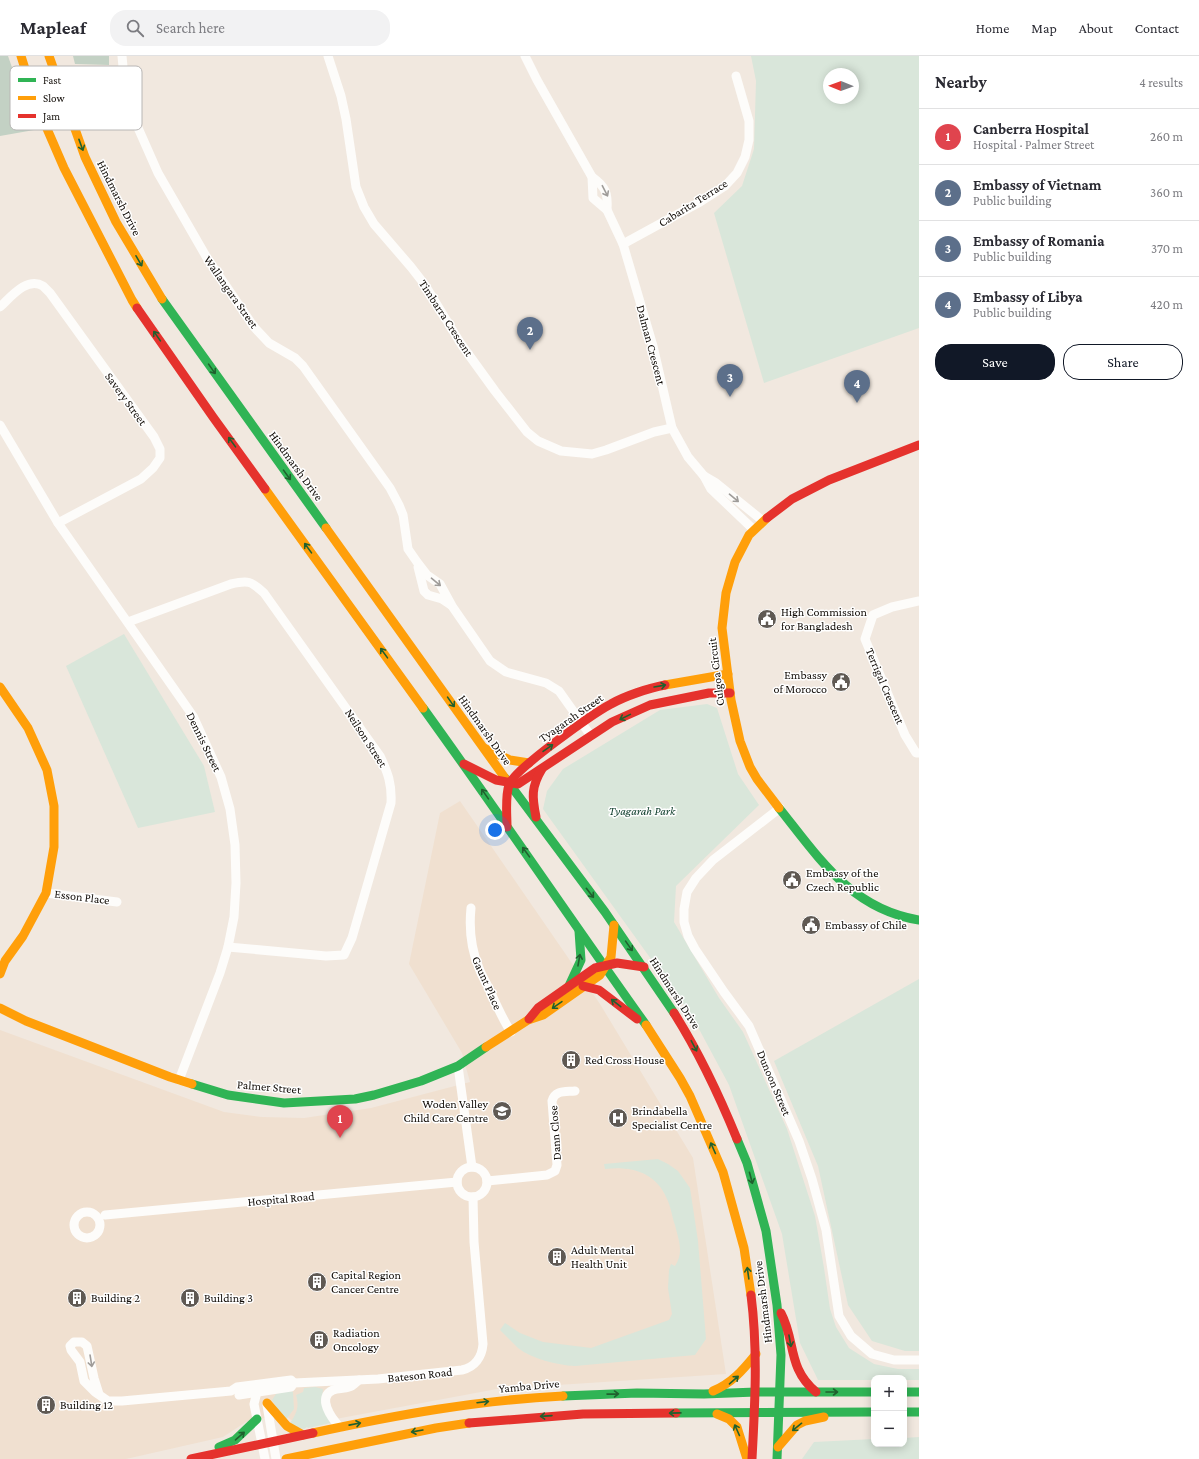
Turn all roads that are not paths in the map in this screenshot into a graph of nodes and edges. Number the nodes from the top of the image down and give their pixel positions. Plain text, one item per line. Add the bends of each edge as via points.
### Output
1 (21, 56) edge
2 (49, 56) edge
3 (122, 56) edge
4 (328, 56) edge
5 (524, 56) edge
6 (24, 66) edge
7 (53, 66) edge
8 (123, 66) edge
9 (736, 76) dead end
10 (48, 130) edge
11 (75, 130) edge
12 (139, 130) edge
13 (592, 178) junction
14 (607, 210) junction
15 (623, 244) junction
16 (0, 307) edge
17 (0, 425) edge
18 (672, 428) junction
19 (919, 445) edge
20 (704, 476) junction
21 (763, 521) junction
22 (58, 523) junction
23 (754, 530) junction
24 (417, 562) junction
25 (919, 601) edge
26 (452, 606) junction
27 (128, 622) junction
28 (728, 674) junction
29 (0, 687) edge
30 (730, 692) junction
31 (583, 724) junction
32 (591, 736) junction
33 (484, 748) junction
34 (919, 753) edge
35 (530, 763) junction
36 (464, 764) junction
37 (542, 768) junction
38 (509, 784) junction
39 (780, 808) junction
40 (536, 821) junction
41 (507, 827) junction
42 (46, 893) junction
43 (117, 902) dead end
44 (471, 908) dead end
45 (919, 920) edge
46 (614, 925) junction
47 (579, 931) junction
48 (228, 947) junction
49 (2, 962) edge
50 (604, 966) junction
51 (644, 967) junction
52 (0, 974) edge
53 (569, 986) junction
54 (583, 986) junction
55 (0, 1008) edge
56 (0, 1015) edge
57 (528, 1020) junction
58 (26, 1021) junction
59 (646, 1026) junction
60 (511, 1032) junction
61 (458, 1066) junction
62 (179, 1080) junction
63 (575, 1091) dead end
64 (472, 1167) junction
65 (487, 1181) junction
66 (457, 1182) junction
67 (473, 1197) junction
68 (94, 1214) junction
69 (105, 1215) junction
70 (100, 1225) junction
71 (777, 1305) junction
72 (756, 1354) junction
73 (919, 1360) edge
74 (359, 1380) junction
75 (262, 1389) junction
76 (756, 1392) junction
77 (779, 1392) junction
78 (816, 1392) junction
79 (871, 1392) edge
80 (907, 1392) edge
81 (919, 1392) edge
82 (235, 1393) junction
83 (99, 1394) junction
84 (704, 1394) junction
85 (267, 1403) junction
86 (254, 1404) junction
87 (754, 1412) junction
88 (779, 1412) junction
89 (848, 1412) junction
90 (871, 1412) edge
91 (907, 1412) edge
92 (919, 1412) edge
93 (714, 1413) junction
94 (257, 1419) junction
95 (340, 1427) junction
96 (303, 1434) junction
97 (273, 1442) junction
98 (262, 1444) junction
99 (778, 1447) junction
100 (193, 1459) edge
101 (265, 1459) edge
102 (276, 1459) edge
103 (286, 1459) edge
104 (747, 1459) edge
105 (752, 1459) edge
106 (776, 1459) edge

6 -> 1 main road, Hindmarsh Drive
2 -> 7 main road, Hindmarsh Drive
3 - 8 street, Wallangara Street
4 - 18 street, Timbarra Crescent via 342,101 356,187 364,207 374,224 425,285 461,344 527,432 538,441 561,451 592,454
5 - 13 street, Dalman Crescent
9 - 15 street, Cabarita Terrace via 750,121 745,157 737,173 725,186 700,202
36 -> 10 main road, Hindmarsh Drive via 213,417 132,300 64,168
11 -> 33 main road, Hindmarsh Drive via 85,158 116,222 155,289
12 - 24 street, Wallangara Street via 158,173 207,258 254,327 269,343 295,358 303,366 390,488 403,516 408,549
13 -> 14 street, Dalman Crescent via 606,192
13 - 14 street, Dalman Crescent via 593,198
14 - 15 street, Dalman Crescent
15 - 18 street, Dalman Crescent via 653,346
16 - 22 street, Savery Street via 19,289 30,284 42,285 50,292 160,449 160,458 141,478
17 - 22 street, Dennis Street
18 - 20 street, Dalman Crescent via 688,456
19 - 21 main road, Culgoa Circuit via 824,482 785,502
20 -> 21 street, Dalman Crescent
20 - 23 street, Dalman Crescent via 711,489
21 - 23 main road, Culgoa Circuit
22 - 27 street, Dennis Street
23 - 28 main road, Culgoa Circuit via 737,560 726,589 723,640
24 -> 26 street, Wallangara Street via 440,584
24 - 26 street, Wallangara Street via 424,591
25 - 34 street, Terrigal Crescent via 892,607 873,615 865,639 905,735
26 - 31 street, Wallangara Street via 490,661 506,672 546,683 559,691
27 - 48 street, Dennis Street via 193,716 221,777 230,808 235,845 234,917
27 - 48 street, Neilson Street via 231,584 245,581 255,584 376,749 388,772 392,789 390,803 352,938 344,955 326,956
28 - 30 main road, Culgoa Circuit
31 -> 28 main road, Tyagarah Street via 611,704 653,687
29 - 42 main road via 28,728 47,770 54,806 54,847
30 -> 32 main road, Tyagarah Street via 709,693 650,704 612,722
30 - 39 main road, Culgoa Circuit via 733,716 742,747 757,779
31 - 32 street, Wallangara Street
35 -> 31 main road, Tyagarah Street
32 - 37 main road, Tyagarah Street
33 - 35 main road via 510,760
33 - 38 main road, Hindmarsh Drive
35 - 38 main road, Tyagarah Street via 514,776
36 - 38 main road via 489,779
41 -> 36 main road, Hindmarsh Drive
37 - 38 main road, Tyagarah Street via 518,784
37 - 40 main road via 532,790
38 - 40 main road, Hindmarsh Drive
38 - 41 main road
39 - 45 main road, Culgoa Circuit via 847,888 874,906 905,919
39 - 73 street, Dunoon Street via 713,860 696,878 687,892 684,922 695,949 749,1026 799,1141 826,1230 839,1316 850,1336 872,1354 894,1360
40 -> 46 main road, Hindmarsh Drive
47 -> 41 main road, Hindmarsh Drive via 552,888
42 - 43 street, Esson Place
42 - 49 main road via 23,936
44 - 60 street, Gaunt Place via 472,945 475,957
46 - 50 main road, Palmer Street via 611,957
46 -> 51 main road, Hindmarsh Drive
47 - 50 main road, Hindmarsh Drive
53 -> 47 main road via 581,960
48 - 62 street, Dennis Street
49 - 52 main road
50 - 51 main road, Palmer Street via 617,963
50 - 53 main road, Palmer Street via 595,968
50 - 54 main road, Palmer Street via 600,975
50 - 59 main road, Hindmarsh Drive
51 -> 71 main road, Hindmarsh Drive via 686,1030 714,1084 747,1163 766,1231
53 - 57 main road, Palmer Street via 538,1008
54 -> 57 main road, Palmer Street via 543,1015
59 -> 54 main road via 599,990
55 - 58 main road, Palmer Street
56 - 58 main road, Palmer Street
57 - 60 main road, Palmer Street
58 - 62 main road, Palmer Street
72 -> 59 main road, Hindmarsh Drive via 744,1248 723,1172 690,1096
60 - 61 main road, Palmer Street
61 - 62 main road, Palmer Street via 402,1087 342,1101 284,1103 228,1095
61 - 64 street
63 - 65 street, Dann Close via 556,1093 553,1096 558,1165 555,1171 547,1175
64 - 65 street via 484,1172
64 - 66 street via 463,1170
65 - 67 street via 485,1190
66 - 67 street via 460,1192
66 - 69 street, Hospital Road
67 - 74 street, Bateson Road via 482,1353 473,1366 462,1370
68 - 69 street, Hospital Road
68 - 70 street
68 - 70 street, Hospital Road via 86,1212 78,1216 74,1223 76,1231 82,1237 90,1238 97,1233
69 - 70 street, Hospital Road
71 - 77 main road, Hindmarsh Drive
71 -> 78 main road via 784,1318 793,1356 805,1381
72 - 76 main road, Hindmarsh Drive
84 -> 72 main road via 727,1385
74 - 75 street, Bateson Road via 294,1383 291,1380
74 - 95 street via 351,1387 334,1390 327,1396 327,1409
75 - 82 street via 237,1387
75 - 85 street
75 - 86 street
76 - 77 main road, Yamba Drive
76 - 84 main road, Yamba Drive
76 - 87 main road, Hindmarsh Drive
77 - 78 main road, Yamba Drive
77 - 88 main road, Hindmarsh Drive
78 -> 79 main road, Yamba Drive
80 - 81 main road
82 - 83 street via 115,1402 108,1401
82 - 86 street
83 -> 83 street via 84,1381 78,1358 70,1348 74,1342 82,1342 88,1346
95 -> 84 main road, Yamba Drive via 432,1409 522,1398 637,1393
85 - 96 main road via 293,1432
85 - 97 street
86 - 94 street
87 - 88 main road
87 - 93 main road
87 - 105 main road, Hindmarsh Drive
88 - 89 main road
88 - 99 main road, Hindmarsh Drive
89 - 90 main road
89 -> 99 main road via 805,1421 797,1425
91 - 92 main road
93 -> 103 main road via 576,1414 478,1422 398,1435
104 -> 93 main road via 736,1427 730,1419
94 - 98 street
100 -> 94 main road via 202,1451 235,1440
95 - 96 main road, Yamba Drive
96 - 97 main road, Yamba Drive
97 - 98 main road, Yamba Drive
97 - 102 street
98 - 100 main road, Yamba Drive
98 - 101 street
99 - 106 main road, Hindmarsh Drive

